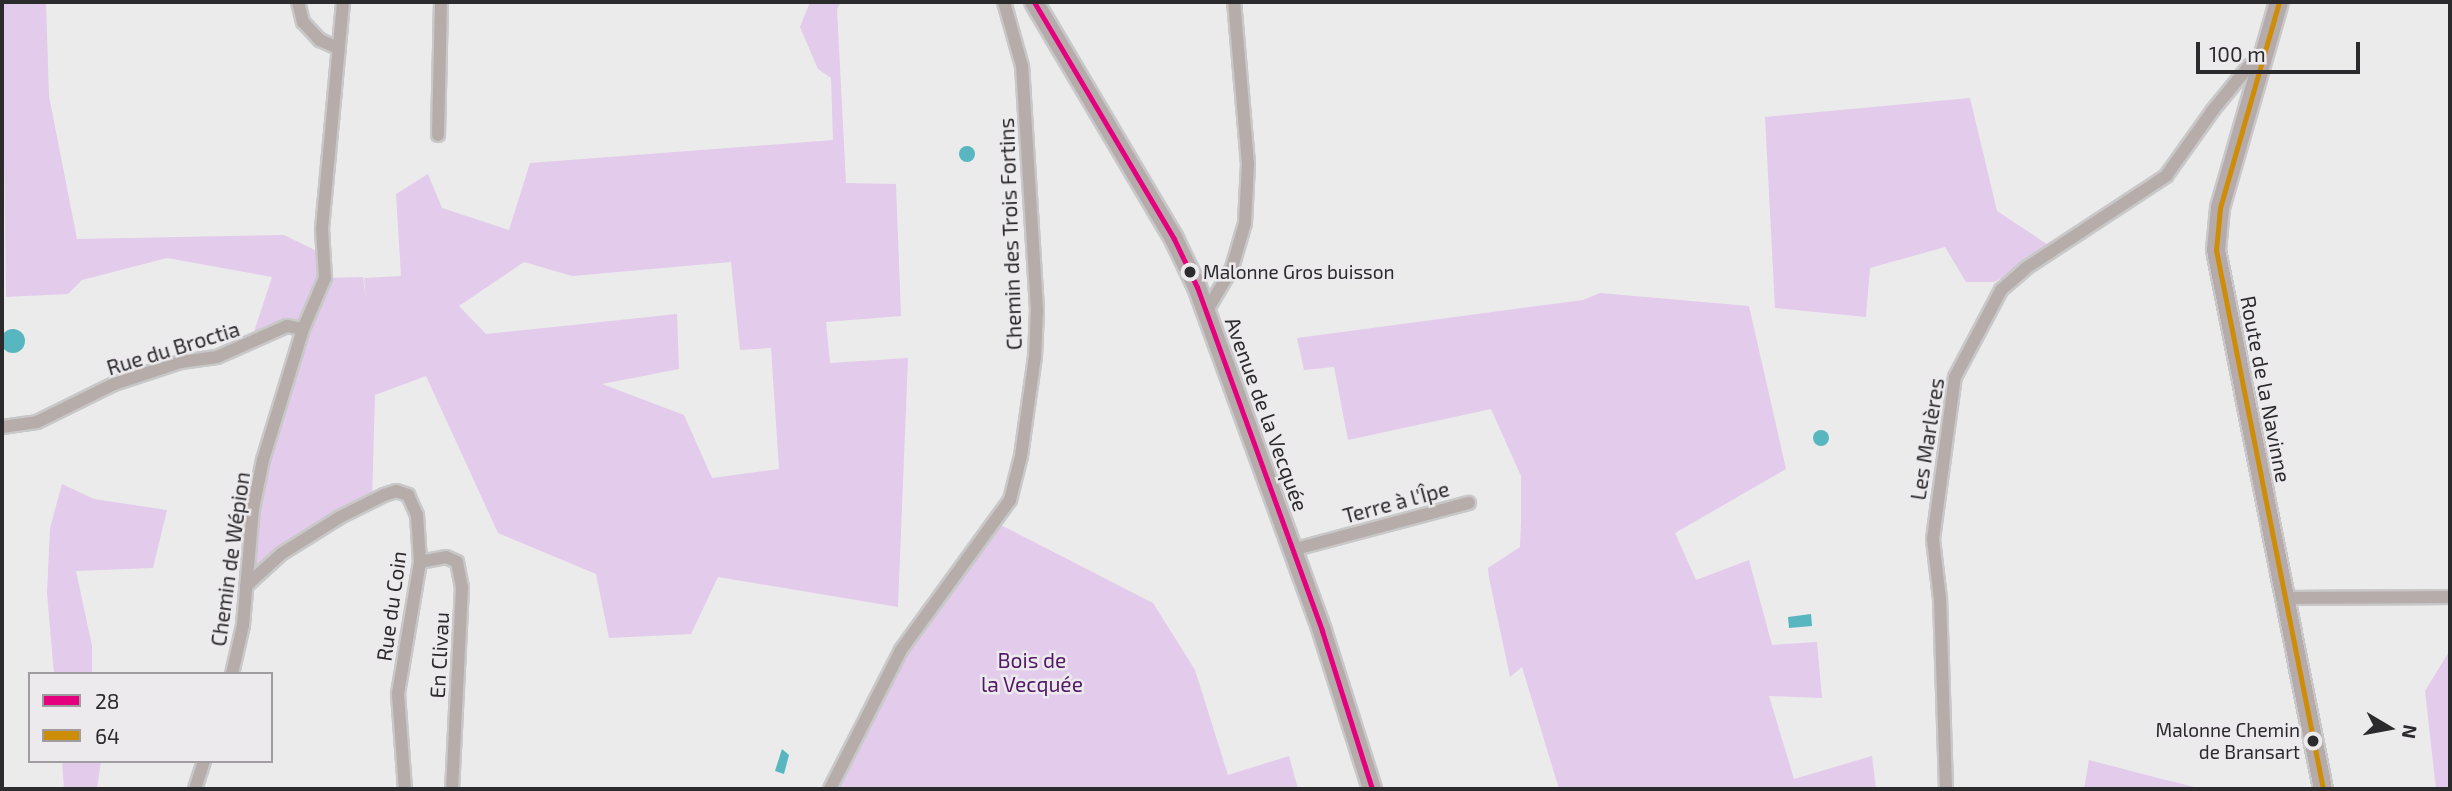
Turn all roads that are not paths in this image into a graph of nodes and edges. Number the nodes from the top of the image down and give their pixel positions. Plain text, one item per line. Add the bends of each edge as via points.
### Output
1 (298, 2) edge
2 (343, 2) edge
3 (441, 2) edge
4 (1004, 2) edge
5 (1034, 2) edge
6 (1234, 2) edge
7 (2279, 2) edge
8 (336, 47) junction
9 (2262, 60) junction
10 (438, 135) dead end
11 (1206, 312) junction
12 (303, 329) junction
13 (2, 427) edge
14 (1469, 503) dead end
15 (1292, 550) junction
16 (421, 562) junction
17 (246, 586) junction
18 (2285, 597) junction
19 (2450, 597) edge
20 (232, 672) edge
21 (203, 763) edge
22 (195, 789) edge
23 (405, 789) edge
24 (452, 789) edge
25 (830, 789) edge
26 (1372, 789) edge
27 (1946, 789) edge
28 (2323, 789) edge

1 - 8 street via 303,22 320,40
2 - 8 street
3 - 10 street
4 - 25 street, Chemin des Trois Fortins via 1022,66 1037,310 1021,456 1010,500 901,650
5 - 11 main road, Avenue de la Vecquée via 1174,239
6 - 11 street via 1248,164 1245,223 1232,268
7 - 9 main road, Route de la Navinne
8 - 12 street via 322,229 325,278
9 - 18 main road, Route de la Navinne via 2220,208 2216,250
9 - 27 street, Les Marlères via 2249,66 2166,176 2000,290 1955,377 1933,539 1940,599
11 - 15 main road, Avenue de la Vecquée
12 - 13 street, Rue du Broctia via 286,326 217,357 181,362 114,384 37,422
12 - 17 street, Chemin de Wépion via 263,460
14 - 15 street, Terre à l'Îpe
15 - 26 main road, Avenue de la Vecquée
16 - 17 street, Rue du Coin via 417,515 408,495 396,491 307,536
16 - 23 street, Rue du Coin via 398,694
16 - 24 street, En Clivau via 446,556 457,562 462,586
17 - 20 street, Chemin de Wépion
18 - 19 street
18 - 28 main road, Route de la Navinne
21 - 22 street

